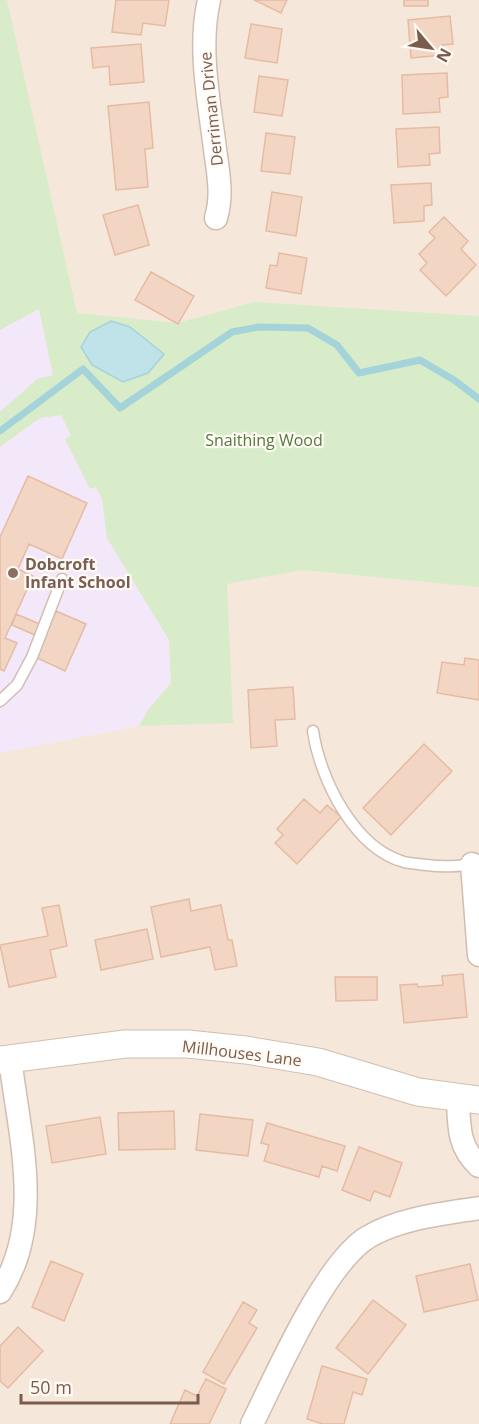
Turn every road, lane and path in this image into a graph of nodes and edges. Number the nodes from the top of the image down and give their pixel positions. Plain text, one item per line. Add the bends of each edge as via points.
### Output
1 (209, 0) edge
2 (216, 218) dead end
3 (62, 579) dead end
4 (0, 701) edge
5 (313, 731) dead end
6 (476, 860) edge
7 (479, 955) edge
8 (5, 1059) edge
9 (469, 1100) edge
10 (479, 1166) edge
11 (479, 1208) edge
12 (0, 1292) edge
13 (252, 1424) edge

1 - 2 street, Derriman Drive via 204,21 220,191
3 - 4 lane via 32,657 17,685
5 - 6 lane via 327,785 357,829 384,853 403,862 437,866
6 - 7 street
8 - 9 street, Millhouses Lane via 125,1044 188,1044 318,1062 418,1092
8 - 12 street via 27,1198 24,1235 12,1273
9 - 10 street via 459,1129 463,1149
11 - 13 street via 389,1227 349,1253 292,1343

